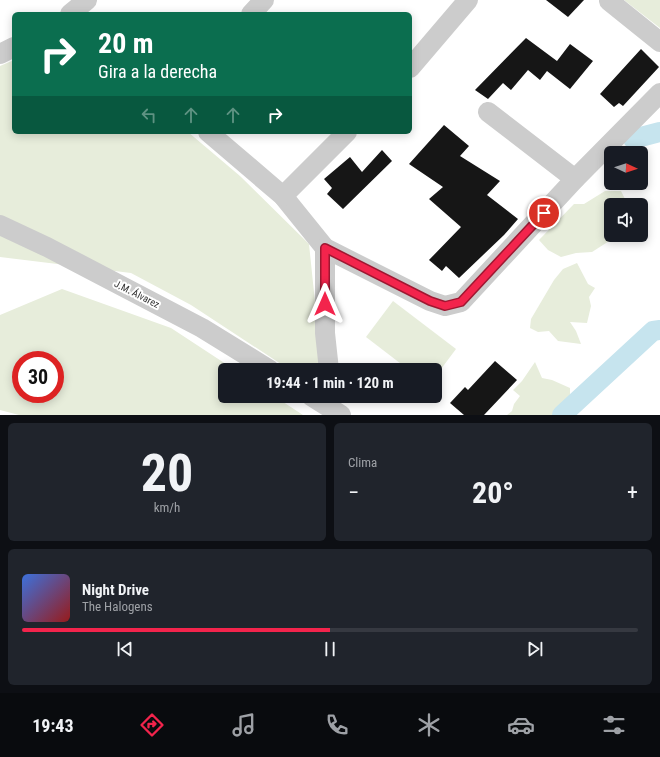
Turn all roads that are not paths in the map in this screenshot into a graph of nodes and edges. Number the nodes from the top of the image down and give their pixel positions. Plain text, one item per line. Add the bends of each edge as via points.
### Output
1 (87, 0) edge
2 (264, 0) edge
3 (468, 0) edge
4 (609, 2) dead end
5 (72, 12) edge
6 (253, 12) edge
7 (660, 42) edge
8 (12, 48) edge
9 (0, 54) edge
10 (412, 66) edge
11 (660, 93) edge
12 (488, 112) dead end
13 (210, 134) edge
14 (345, 134) edge
15 (575, 179) junction
16 (283, 196) junction
17 (0, 225) edge
18 (325, 248) junction
19 (259, 363) edge
20 (328, 363) edge
21 (324, 403) edge
22 (338, 410) edge

1 - 5 street
2 - 6 street
3 - 10 street
4 - 7 street
8 - 9 street
11 - 15 street
12 - 15 street
13 - 16 street
14 - 16 street
15 - 18 street via 461,302 445,306 430,301
16 - 18 street
17 - 19 street, J.M. Álvarez via 202,328
18 - 20 street via 324,333
21 - 22 street

